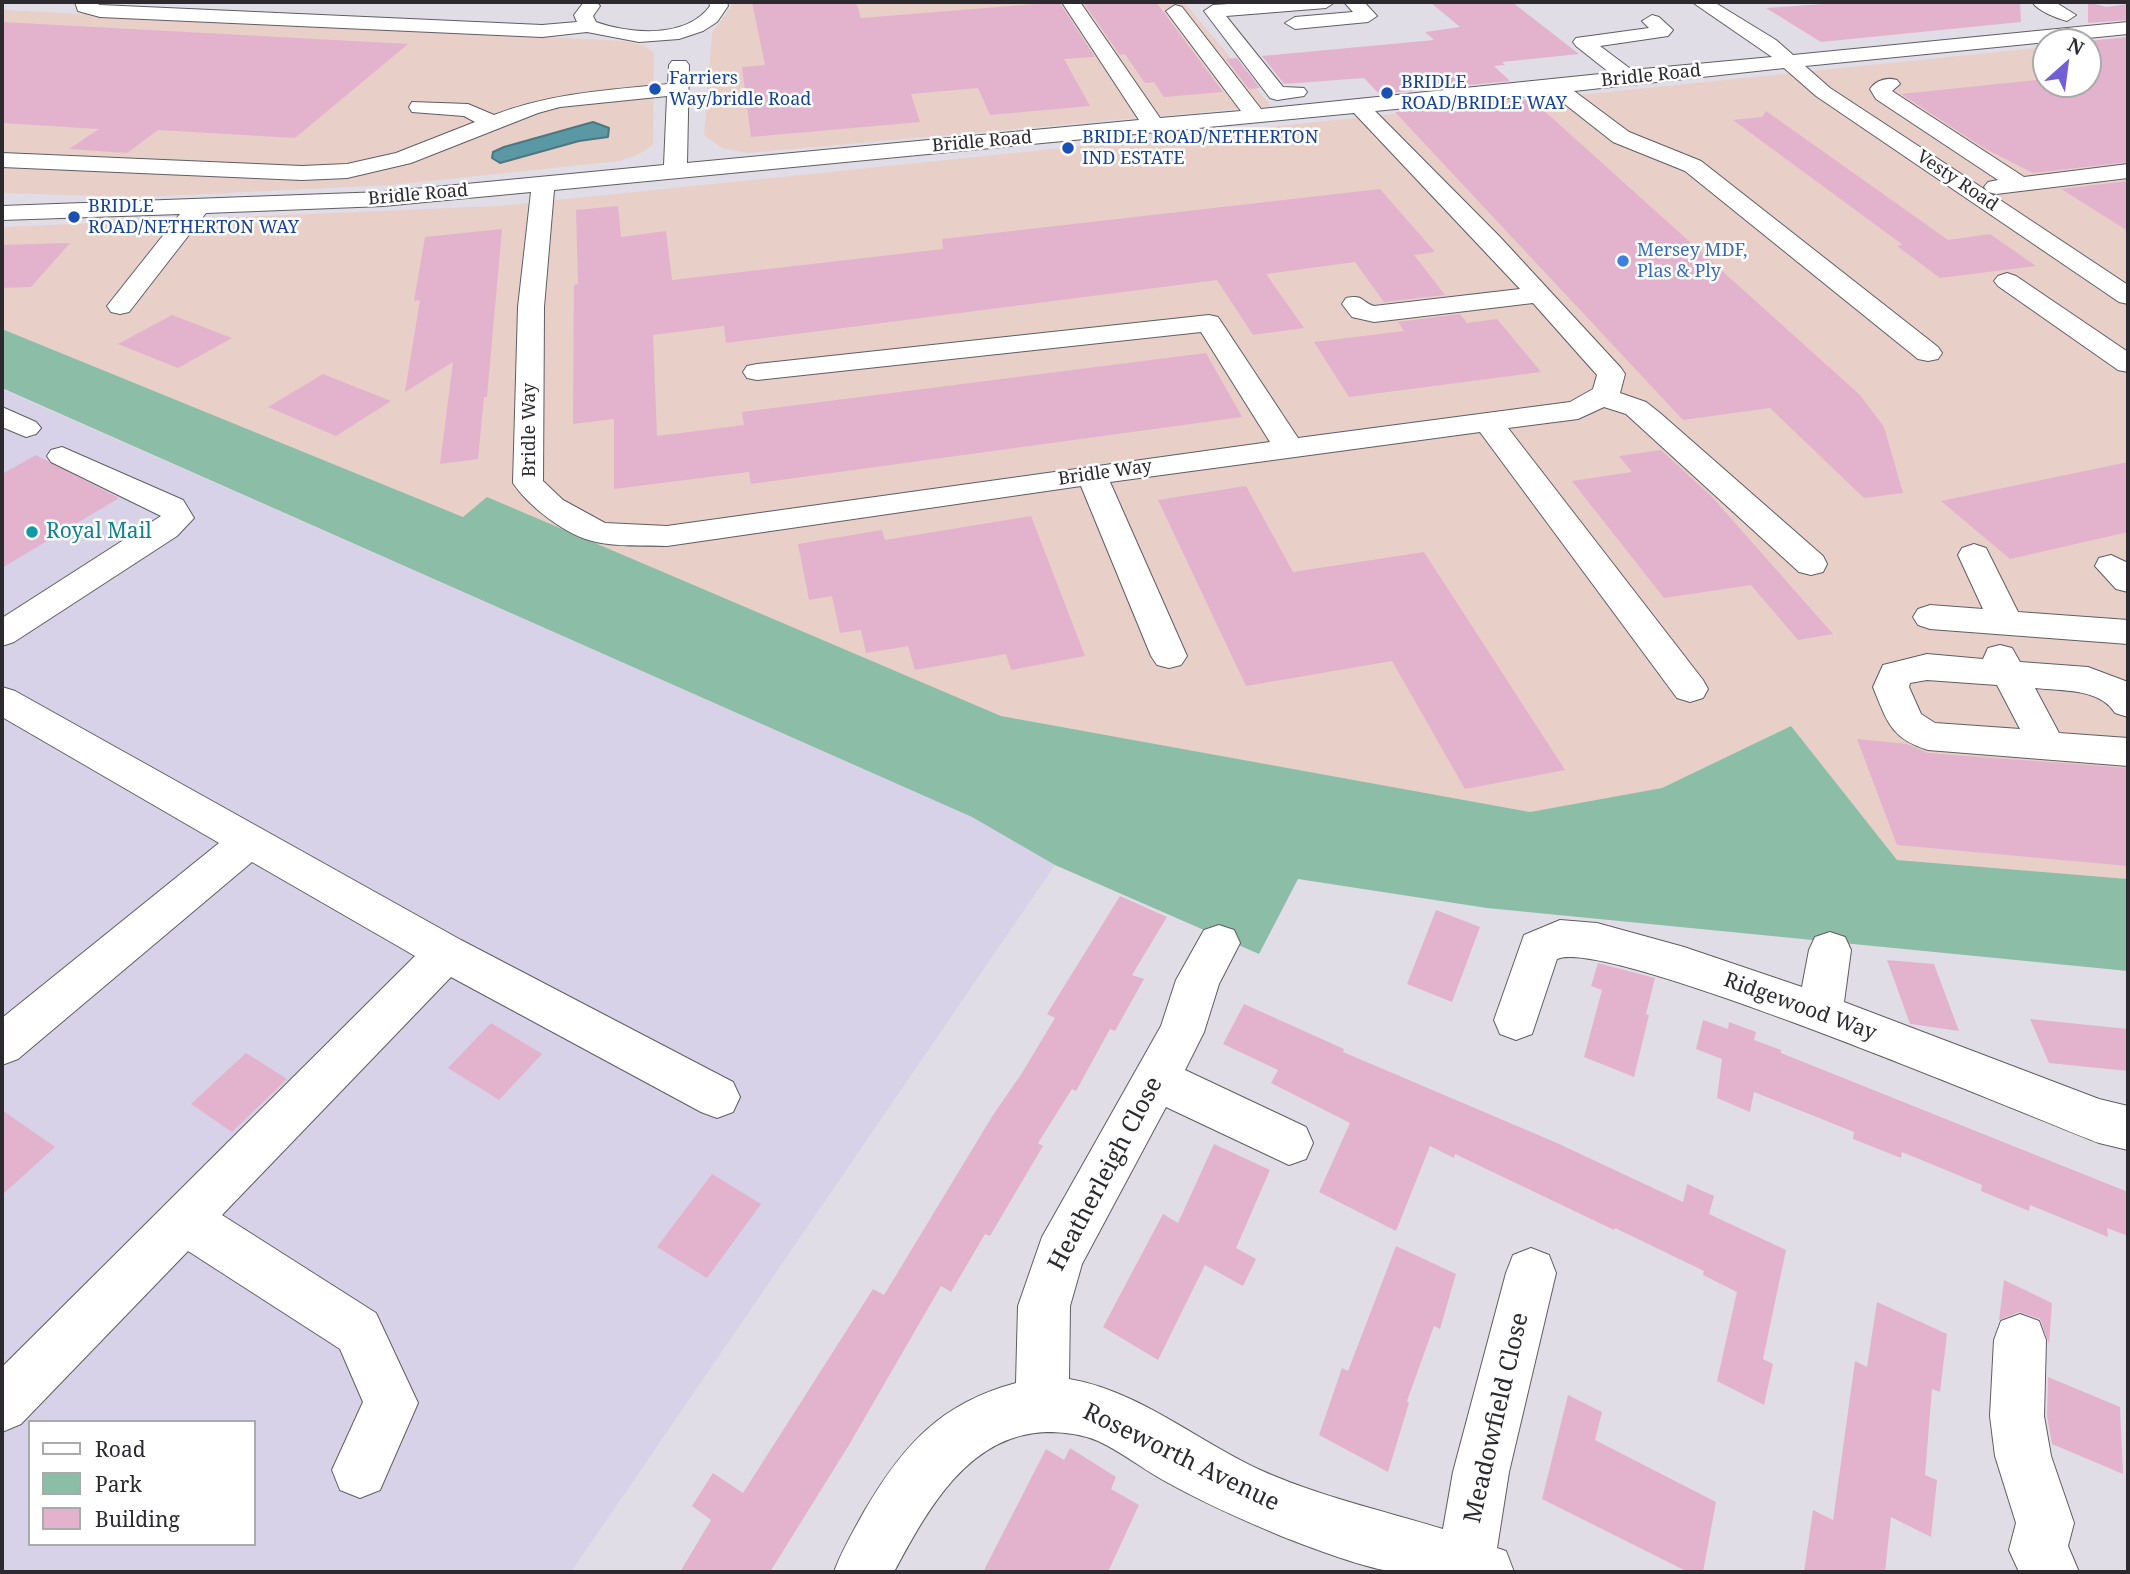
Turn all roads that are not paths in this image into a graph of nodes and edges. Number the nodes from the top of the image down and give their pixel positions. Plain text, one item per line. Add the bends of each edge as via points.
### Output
1 (84, 2) edge
2 (399, 2) edge
3 (598, 2) edge
4 (718, 2) edge
5 (1326, 2) edge
6 (1353, 2) edge
7 (1701, 2) edge
8 (2041, 2) edge
9 (1072, 4) dead end
10 (504, 10) dead end
11 (1175, 11) dead end
12 (2067, 15) dead end
13 (1652, 21) dead end
14 (1288, 23) junction
15 (378, 24) junction
16 (589, 26) junction
17 (473, 28) junction
18 (2128, 28) edge
19 (1226, 29) junction
20 (674, 34) junction
21 (1303, 41) dead end
22 (1789, 62) junction
23 (1472, 74) dead end
24 (1628, 77) junction
25 (1378, 83) dead end
26 (1890, 85) dead end
27 (1556, 87) junction
28 (678, 89) junction
29 (1297, 92) junction
30 (1494, 93) junction
31 (1359, 106) junction
32 (420, 107) dead end
33 (1313, 111) junction
34 (1256, 116) junction
35 (494, 123) junction
36 (1154, 126) junction
37 (2, 160) edge
38 (676, 171) junction
39 (2128, 171) edge
40 (543, 184) junction
41 (2020, 184) junction
42 (1970, 190) junction
43 (199, 206) junction
44 (2, 213) edge
45 (2128, 268) edge
46 (2094, 272) junction
47 (2007, 281) dead end
48 (1537, 295) junction
49 (2128, 296) edge
50 (1355, 304) dead end
51 (120, 306) dead end
52 (2115, 322) dead end
53 (2076, 329) junction
54 (1928, 353) dead end
55 (2128, 365) edge
56 (757, 372) dead end
57 (1600, 396) junction
58 (1488, 422) junction
59 (1289, 448) junction
60 (62, 456) dead end
61 (1092, 475) junction
62 (1975, 555) dead end
63 (1811, 564) dead end
64 (1930, 617) dead end
65 (1994, 621) junction
66 (2128, 632) edge
67 (2, 634) edge
68 (1169, 656) dead end
69 (2008, 674) junction
70 (1690, 690) dead end
71 (2, 700) edge
72 (2128, 704) edge
73 (2047, 746) junction
74 (2128, 752) edge
75 (249, 841) junction
76 (1219, 943) dead end
77 (1830, 950) dead end
78 (446, 953) junction
79 (1820, 1013) junction
80 (1516, 1020) dead end
81 (2, 1045) edge
82 (1156, 1079) junction
83 (717, 1097) dead end
84 (2128, 1128) edge
85 (1289, 1143) dead end
86 (184, 1220) junction
87 (1531, 1273) dead end
88 (2020, 1340) dead end
89 (1042, 1404) junction
90 (2, 1405) edge
91 (360, 1470) dead end
92 (1475, 1568) edge
93 (863, 1572) edge
94 (2050, 1572) edge

1 - 15 street via 85,7 100,10
2 - 15 street
3 - 16 street via 583,15
4 - 20 street via 716,15
5 - 19 street via 1213,11
6 - 14 street via 1368,16
7 - 22 street, Vesty Road via 1769,44
8 - 12 street
9 - 36 street
10 - 17 street
11 - 34 street
13 - 24 street via 1663,30 1583,42
14 - 19 street
14 - 21 street
15 - 17 street
16 - 17 street via 542,31
16 - 20 street via 630,37
18 - 22 street, Bridle Road
19 - 29 street via 1277,94
20 - 28 street via 680,44
22 - 24 street, Bridle Road
22 - 42 street, Vesty Road via 1823,93
23 - 30 street
24 - 27 street, Bridle Road
25 - 29 street
26 - 41 street via 1880,89 1883,95
27 - 30 street, Bridle Road
27 - 54 street via 1621,137 1693,166
28 - 35 street via 560,101
28 - 38 street
29 - 33 street
30 - 31 street, Bridle Road
31 - 33 street, Bridle Road
31 - 48 street via 1492,242
32 - 35 street via 468,110
33 - 34 street, Bridle Road
34 - 36 street, Bridle Road
35 - 37 street via 403,158 347,171
36 - 38 street, Bridle Road
38 - 40 street, Bridle Road
39 - 41 street
40 - 43 street, Bridle Road via 383,199
40 - 61 street, Bridle Way via 531,307 528,483 552,507 599,533 667,536
41 - 42 street
42 - 46 street, Vesty Road
43 - 44 street, Bridle Road
43 - 51 street
45 - 46 street
46 - 49 street, Vesty Road
47 - 53 street
48 - 50 street via 1374,314
48 - 57 street via 1611,374 1606,393
52 - 53 street
53 - 55 street
56 - 59 street via 1209,323
57 - 58 street, Bridle Way via 1578,410
57 - 63 street via 1636,408 1650,418
58 - 59 street, Bridle Way
58 - 70 street
59 - 61 street, Bridle Way
60 - 67 street via 172,507 178,518
61 - 68 street
62 - 65 street
64 - 65 street
65 - 66 street
65 - 69 street
69 - 72 street via 2088,680 2122,694
69 - 73 street
69 - 73 street via 1927,667 1896,674 1891,687 1906,723 1928,736
71 - 75 street
73 - 74 street
75 - 78 street
75 - 81 street
76 - 82 street, Heatherleigh Close via 1198,979 1182,1032
77 - 79 street
78 - 83 street
78 - 86 street
79 - 80 street, Ridgewood Way via 1684,965 1597,941 1560,938 1539,948
79 - 84 street, Ridgewood Way via 2099,1121
82 - 85 street
82 - 89 street, Heatherleigh Close via 1050,1281 1044,1306
86 - 90 street
86 - 91 street via 358,1331 391,1404
87 - 92 street, Meadowfield Close via 1482,1472
88 - 94 street via 2017,1416 2023,1456 2045,1523 2038,1550
89 - 92 street, Roseworth Avenue via 1078,1406 1115,1420 1176,1457 1300,1515
89 - 93 street, Roseworth Avenue via 1003,1410 953,1438 907,1493

